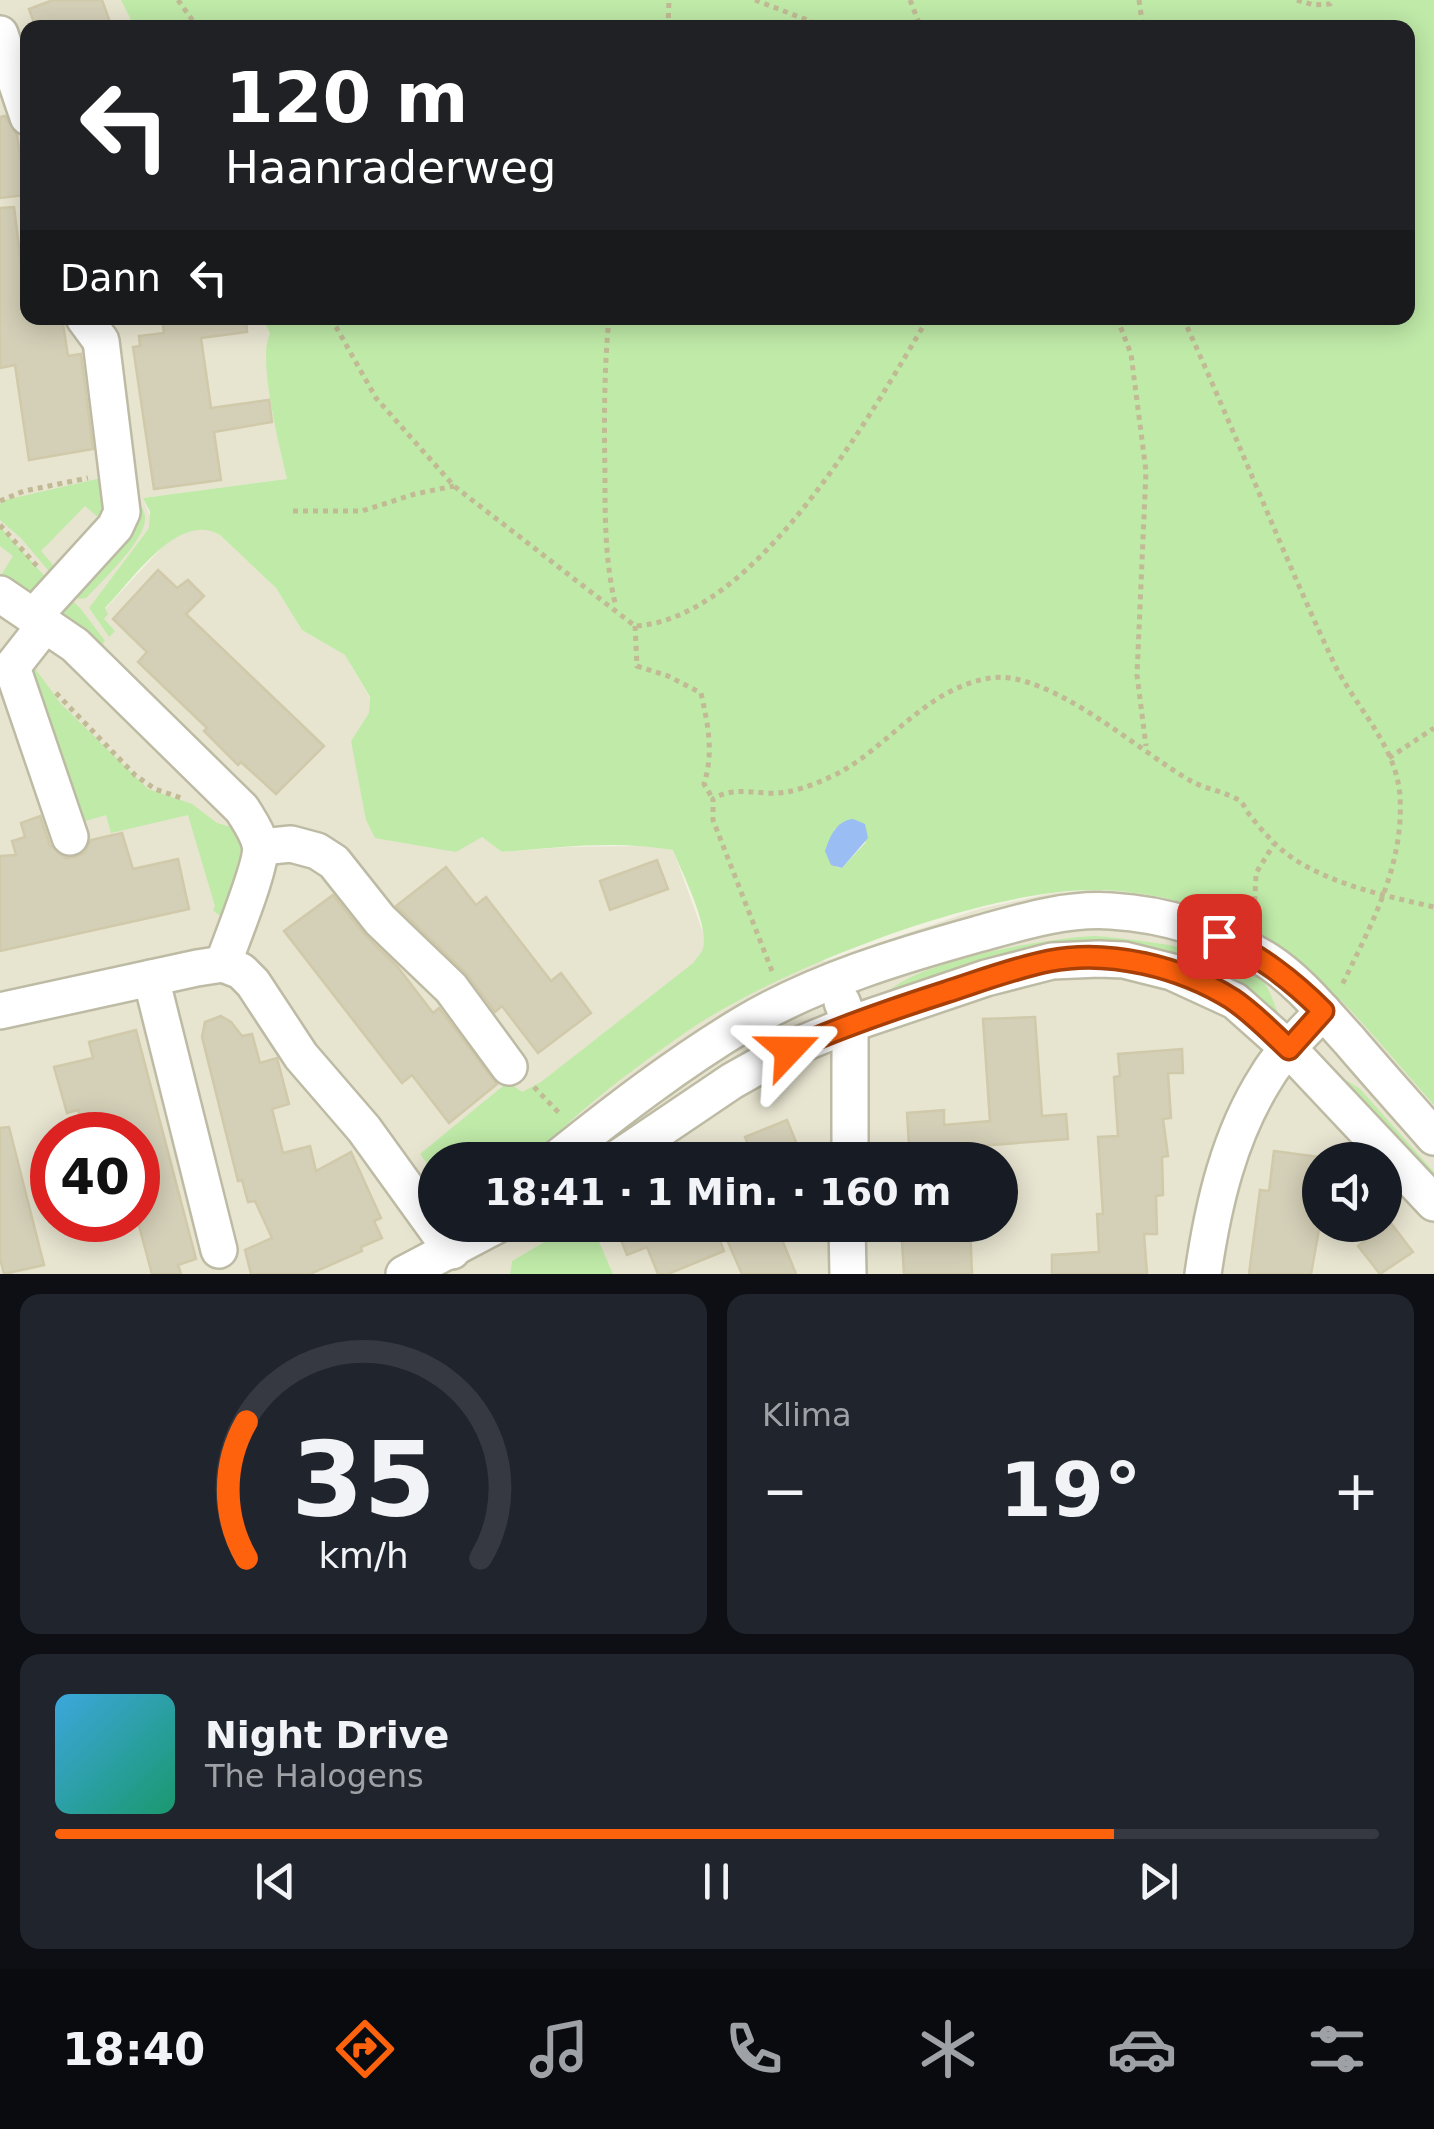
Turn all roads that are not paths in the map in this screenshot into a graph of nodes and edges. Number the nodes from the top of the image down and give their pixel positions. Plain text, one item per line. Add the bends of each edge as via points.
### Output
1 (0, 34) edge
2 (20, 93) edge
3 (89, 325) edge
4 (0, 594) edge
5 (34, 631) junction
6 (70, 838) dead end
7 (262, 846) junction
8 (223, 964) junction
9 (151, 978) junction
10 (834, 981) junction
11 (0, 1011) edge
12 (1323, 1011) junction
13 (850, 1024) junction
14 (1289, 1049) junction
15 (509, 1067) dead end
16 (1434, 1137) edge
17 (578, 1142) edge
18 (642, 1142) edge
19 (850, 1142) edge
20 (1434, 1203) edge
21 (466, 1242) edge
22 (847, 1242) edge
23 (219, 1250) dead end
24 (452, 1251) junction
25 (404, 1274) edge
26 (848, 1274) edge
27 (1203, 1274) edge

1 - 2 street
3 - 5 street via 101,341 122,512
4 - 5 street
5 - 6 street via 12,668
5 - 7 street via 75,644 242,809
7 - 8 street
7 - 15 street via 291,844 334,862 380,920 451,988
8 - 9 street
8 - 24 street via 253,983 300,1056 364,1129
9 - 11 street
9 - 23 street
10 - 12 street via 1038,917 1109,911 1179,922 1244,948
10 - 13 street
10 - 17 street via 710,1046
12 - 14 street
12 - 16 street
13 - 14 street via 1052,960 1124,960 1214,989
13 - 18 street via 732,1081
13 - 19 street
14 - 20 street
14 - 27 street via 1235,1135
21 - 24 street
22 - 26 street
24 - 25 street

